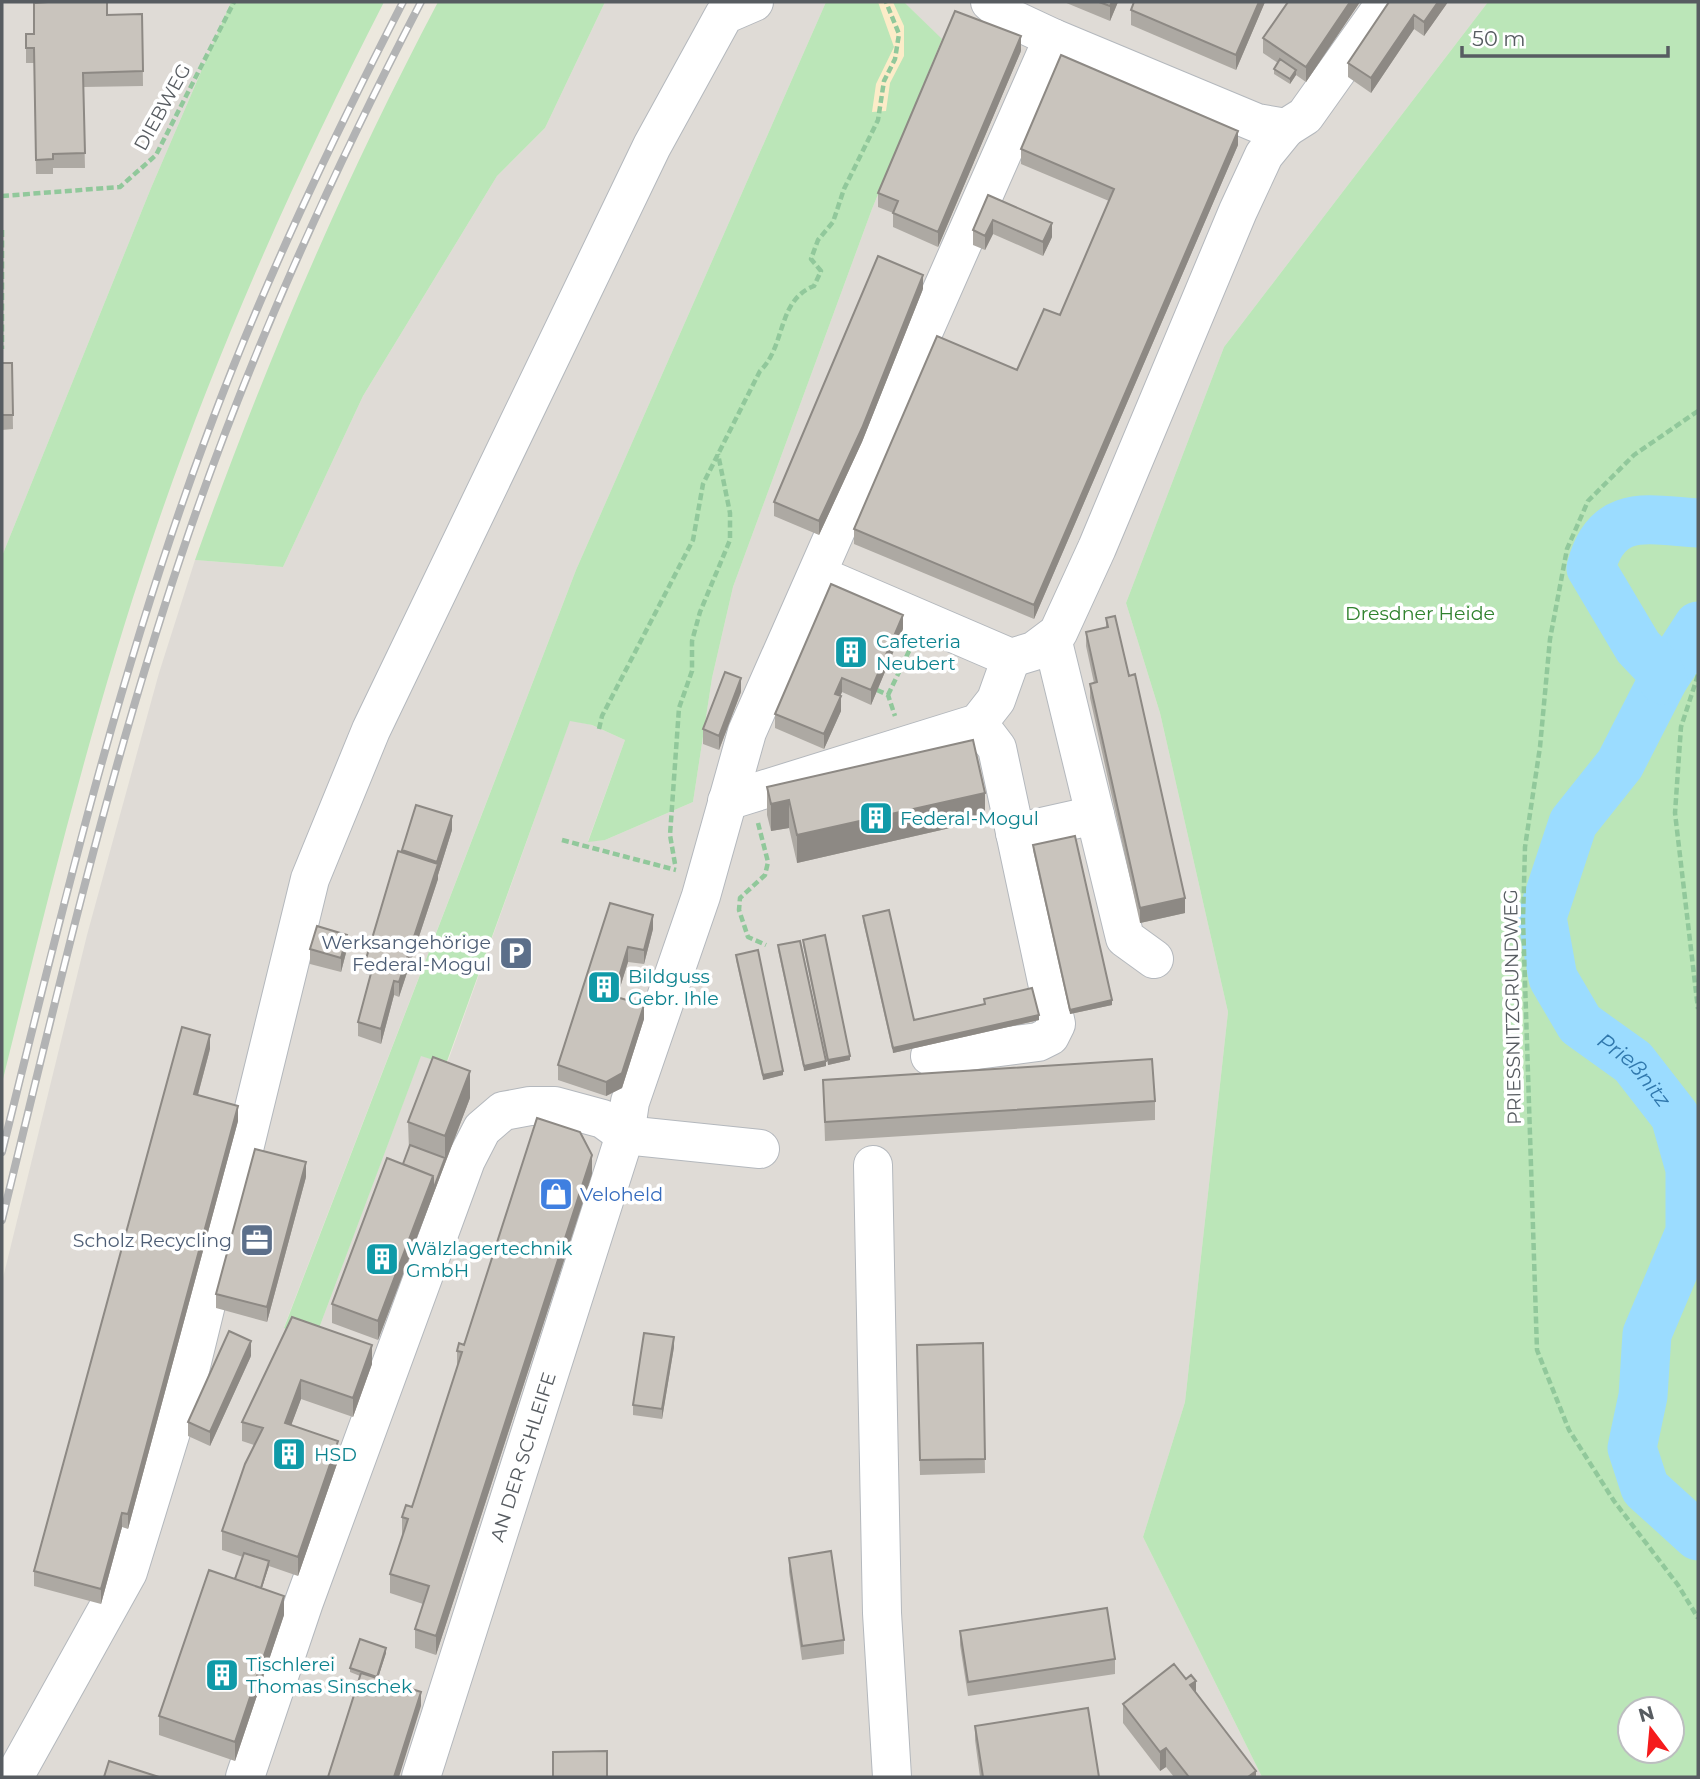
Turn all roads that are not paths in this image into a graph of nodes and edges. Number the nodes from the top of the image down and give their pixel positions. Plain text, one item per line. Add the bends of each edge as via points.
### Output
1 (990, 2) edge
2 (1385, 2) edge
3 (731, 6) edge
4 (1054, 37) junction
5 (1286, 128) junction
6 (818, 575) junction
7 (1052, 638) junction
8 (1011, 658) junction
9 (978, 723) junction
10 (741, 807) junction
11 (1095, 815) junction
12 (1015, 833) junction
13 (1154, 959) dead end
14 (930, 1056) dead end
15 (625, 1135) junction
16 (760, 1149) dead end
17 (873, 1165) dead end
18 (14, 1777) edge
19 (244, 1777) edge
20 (421, 1777) edge
21 (892, 1777) edge

1 - 4 street via 1006,16
2 - 5 street via 1305,116
3 - 18 street via 652,146 436,593 371,730 310,879 190,1370 128,1572
4 - 5 street via 1257,123
4 - 6 street, AN DER SCHLEIFE
5 - 7 street via 1264,155 1238,211 1097,548
6 - 8 street
6 - 10 street, AN DER SCHLEIFE via 747,732
7 - 8 street via 1034,651
7 - 11 street
8 - 9 street via 996,700
9 - 10 street
9 - 12 street via 997,748
10 - 15 street, AN DER SCHLEIFE via 698,865 630,1102
11 - 12 street
11 - 13 street via 1125,938
12 - 14 street via 1056,1024 1050,1036 1038,1042
15 - 16 street
15 - 19 street via 603,1119 555,1106 503,1111 482,1129 466,1160
15 - 20 street, AN DER SCHLEIFE
17 - 21 street via 882,1614

